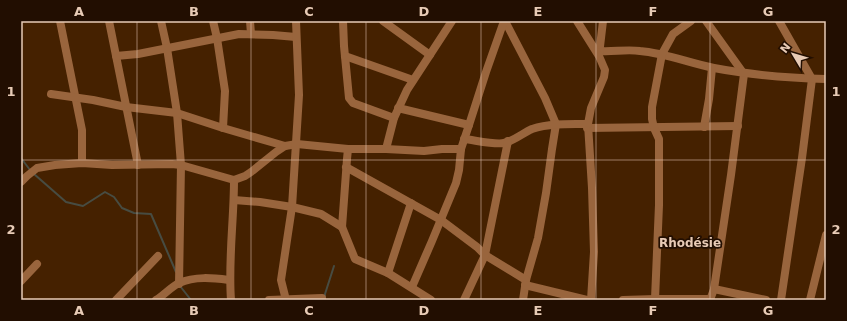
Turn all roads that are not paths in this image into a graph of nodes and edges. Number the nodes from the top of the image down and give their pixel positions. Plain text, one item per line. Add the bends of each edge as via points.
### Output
1 (60, 21) edge
2 (109, 21) edge
3 (161, 21) edge
4 (213, 21) edge
5 (250, 21) edge
6 (296, 21) edge
7 (343, 21) edge
8 (383, 21) edge
9 (452, 21) edge
10 (505, 21) edge
11 (577, 21) edge
12 (602, 21) edge
13 (691, 21) edge
14 (706, 21) edge
15 (781, 22) edge
16 (251, 34) junction
17 (296, 37) junction
18 (217, 38) junction
19 (167, 48) junction
20 (600, 54) junction
21 (662, 54) junction
22 (430, 55) junction
23 (116, 56) junction
24 (345, 56) junction
25 (712, 68) junction
26 (744, 74) junction
27 (812, 79) junction
28 (826, 79) edge
29 (413, 80) junction
30 (50, 94) dead end
31 (75, 97) junction
32 (126, 106) junction
33 (398, 108) junction
34 (177, 113) junction
35 (394, 118) junction
36 (556, 124) junction
37 (469, 125) junction
38 (588, 126) junction
39 (738, 126) junction
40 (704, 127) junction
41 (223, 128) junction
42 (654, 128) junction
43 (464, 138) junction
44 (508, 141) junction
45 (296, 144) junction
46 (284, 146) junction
47 (348, 149) junction
48 (386, 149) junction
49 (461, 149) junction
50 (82, 163) junction
51 (138, 164) junction
52 (181, 165) junction
53 (346, 167) junction
54 (234, 180) junction
55 (21, 182) edge
56 (234, 200) junction
57 (411, 203) junction
58 (292, 206) junction
59 (441, 220) junction
60 (342, 227) junction
61 (826, 235) edge
62 (824, 252) edge
63 (485, 255) junction
64 (158, 256) dead end
65 (37, 264) dead end
66 (388, 273) junction
67 (229, 280) junction
68 (21, 281) edge
69 (526, 282) junction
70 (179, 284) junction
71 (412, 287) junction
72 (714, 289) junction
73 (322, 298) dead end
74 (286, 299) edge
75 (655, 299) junction
76 (116, 300) edge
77 (156, 300) edge
78 (231, 300) edge
79 (269, 300) edge
80 (431, 300) edge
81 (464, 300) edge
82 (523, 300) edge
83 (587, 300) edge
84 (591, 300) edge
85 (623, 300) edge
86 (643, 300) edge
87 (710, 300) edge
88 (766, 300) edge
89 (781, 300) edge
90 (810, 300) edge

1 - 31 street
2 - 23 street
3 - 19 street
4 - 18 street
5 - 16 street
6 - 17 street
7 - 24 street
8 - 22 street
9 - 22 street
10 - 36 street
10 - 37 street
11 - 20 street
12 - 20 street
13 - 21 street via 673,34
14 - 26 street
15 - 27 street
16 - 17 street
16 - 18 street
17 - 45 street via 299,95
18 - 19 street
18 - 41 street via 225,91
19 - 23 street
19 - 34 street
20 - 21 street via 629,50
20 - 38 street via 605,74 590,108
21 - 25 street
21 - 42 street via 652,107
22 - 29 street
23 - 32 street
24 - 29 street
24 - 35 street via 350,100
25 - 26 street
25 - 40 street
26 - 27 street
26 - 39 street
27 - 28 street
27 - 89 street
29 - 33 street
30 - 31 street
31 - 32 street
31 - 50 street via 82,130
32 - 34 street
32 - 51 street
33 - 35 street
33 - 37 street
34 - 41 street
34 - 52 street
35 - 48 street
36 - 38 street
36 - 44 street via 531,130
36 - 69 street via 538,238
37 - 43 street
38 - 42 street
38 - 84 street via 594,252
39 - 40 street
39 - 72 street
40 - 42 street
41 - 46 street
42 - 75 street via 659,139
43 - 44 street via 495,143
43 - 49 street
44 - 63 street
45 - 46 street
45 - 47 street
45 - 58 street
46 - 54 street via 251,172
47 - 48 street
47 - 53 street
48 - 49 street
49 - 59 street via 456,183
50 - 51 street
50 - 55 street via 37,168
51 - 52 street
52 - 54 street
52 - 70 street
53 - 57 street
53 - 60 street
54 - 56 street
56 - 58 street
56 - 67 street
57 - 59 street
57 - 66 street
58 - 60 street via 321,214
58 - 74 street via 281,280
59 - 63 street
59 - 71 street
60 - 66 street via 355,259
61 - 62 street
62 - 90 street
63 - 69 street
63 - 81 street
64 - 76 street
65 - 68 street
66 - 71 street
67 - 70 street via 193,279
67 - 78 street
69 - 82 street
69 - 83 street
70 - 77 street
71 - 80 street
72 - 87 street
72 - 88 street
73 - 74 street
74 - 79 street
75 - 86 street
75 - 87 street
85 - 86 street

